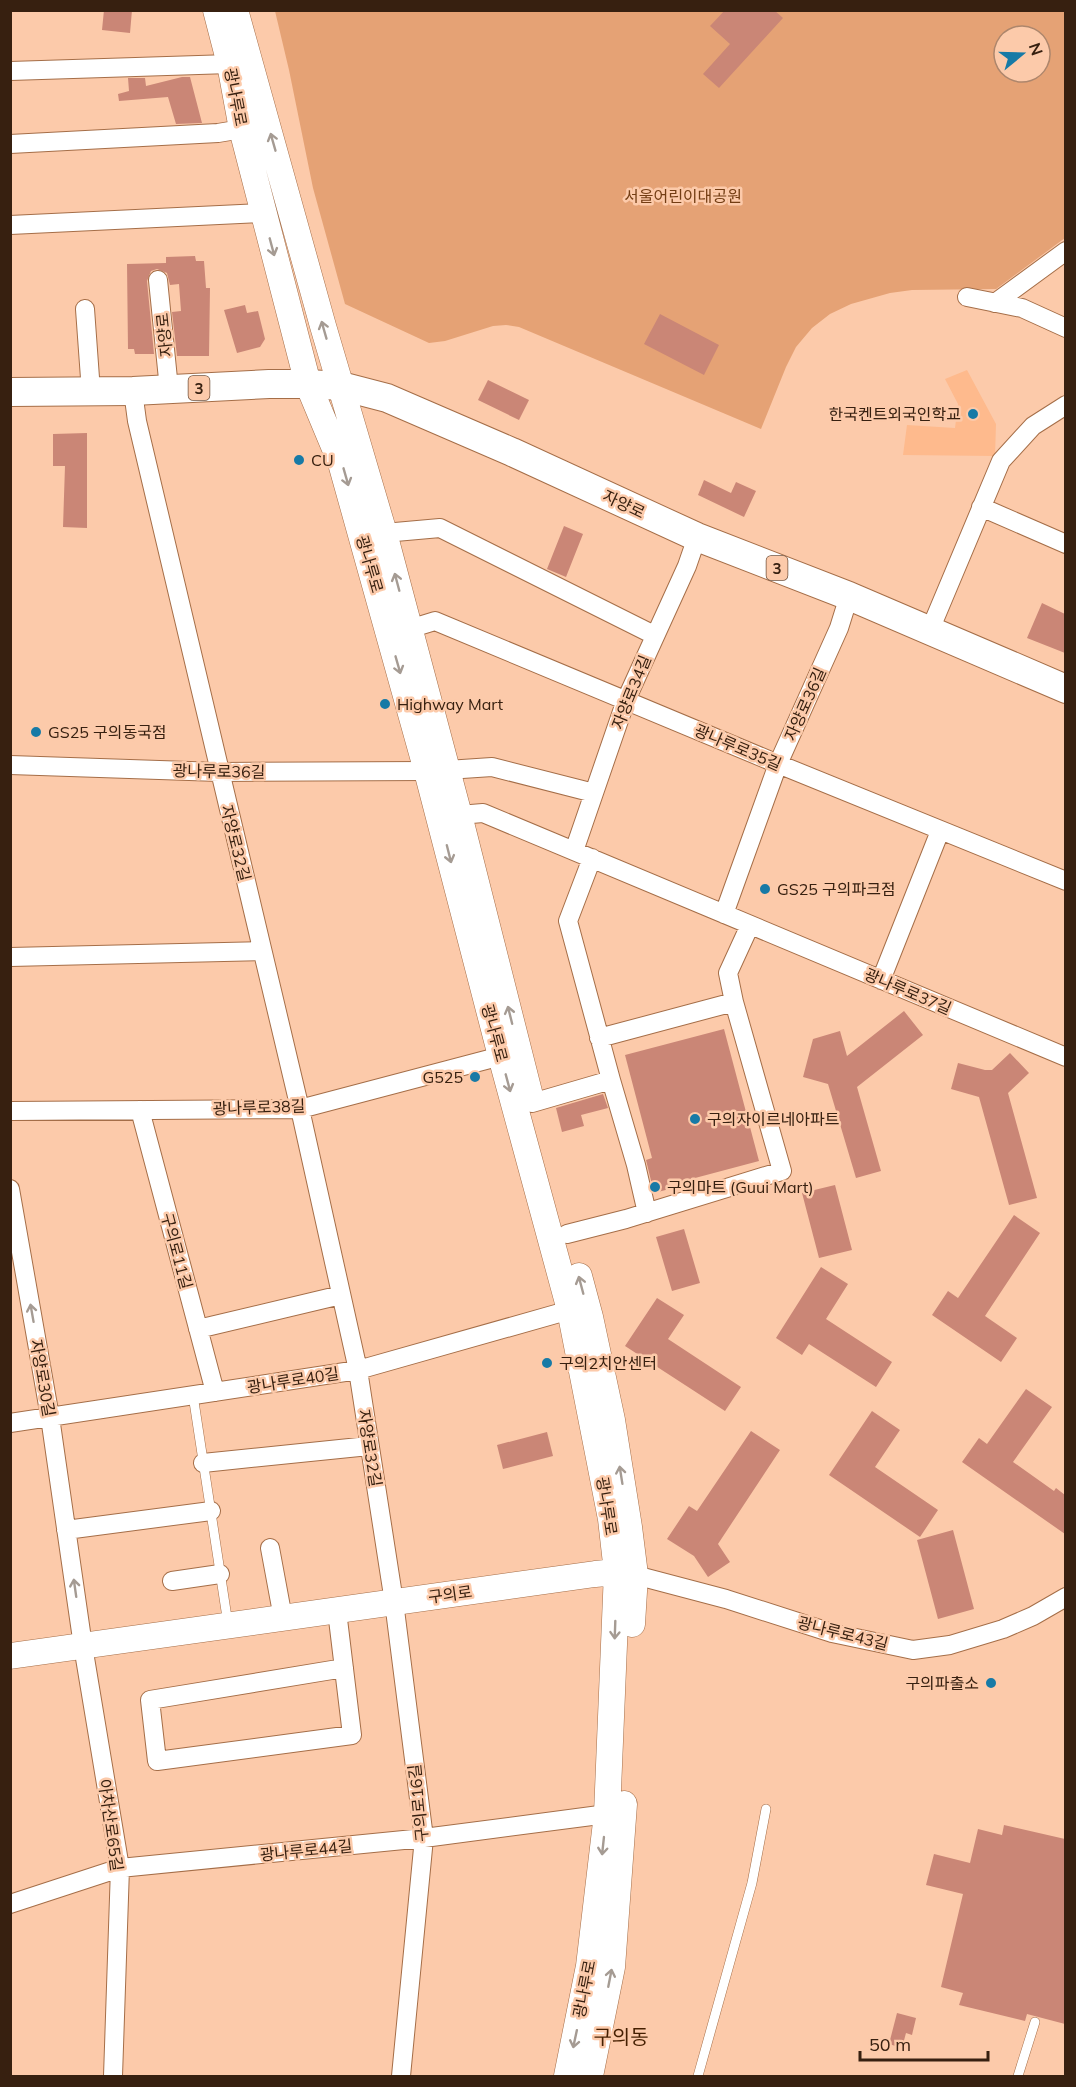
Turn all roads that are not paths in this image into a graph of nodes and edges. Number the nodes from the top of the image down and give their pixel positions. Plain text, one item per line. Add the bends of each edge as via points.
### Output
1 (216, 10) edge
2 (235, 10) edge
3 (230, 64) junction
4 (10, 71) edge
5 (242, 129) junction
6 (10, 144) edge
7 (263, 213) junction
8 (10, 225) edge
9 (1065, 251) edge
10 (158, 280) dead end
11 (967, 297) dead end
12 (995, 303) junction
13 (85, 309) dead end
14 (1065, 328) edge
15 (308, 384) junction
16 (341, 386) junction
17 (169, 389) junction
18 (10, 392) edge
19 (91, 392) junction
20 (133, 392) junction
21 (1065, 405) edge
22 (981, 507) junction
23 (384, 533) junction
24 (697, 537) junction
25 (1065, 544) edge
26 (849, 596) junction
27 (409, 629) junction
28 (930, 630) junction
29 (654, 635) junction
30 (1065, 689) edge
31 (626, 700) junction
32 (778, 764) junction
33 (10, 765) edge
34 (437, 771) junction
35 (219, 772) junction
36 (594, 793) junction
37 (459, 815) junction
38 (940, 831) junction
39 (574, 851) junction
40 (592, 858) junction
41 (1065, 881) edge
42 (724, 914) junction
43 (750, 925) junction
44 (262, 951) junction
45 (10, 957) edge
46 (881, 980) junction
47 (734, 1002) junction
48 (600, 1038) junction
49 (501, 1056) junction
50 (1065, 1057) edge
51 (611, 1080) junction
52 (532, 1103) junction
53 (300, 1109) junction
54 (140, 1110) junction
55 (10, 1111) edge
56 (10, 1189) edge
57 (647, 1213) junction
58 (14, 1226) edge
59 (567, 1234) junction
60 (341, 1295) junction
61 (570, 1310) junction
62 (198, 1329) junction
63 (358, 1370) junction
64 (215, 1392) junction
65 (193, 1395) junction
66 (50, 1417) junction
67 (10, 1423) edge
68 (369, 1446) junction
69 (203, 1463) junction
70 (211, 1511) junction
71 (66, 1530) junction
72 (270, 1548) dead end
73 (626, 1573) junction
74 (220, 1574) junction
75 (172, 1581) dead end
76 (1065, 1597) edge
77 (394, 1602) junction
78 (337, 1611) junction
79 (283, 1618) junction
80 (228, 1626) junction
81 (83, 1646) junction
82 (10, 1656) edge
83 (344, 1668) junction
84 (766, 1809) dead end
85 (607, 1814) junction
86 (424, 1838) junction
87 (120, 1868) junction
88 (10, 1904) edge
89 (1035, 2022) dead end
90 (113, 2076) edge
91 (401, 2076) edge
92 (567, 2076) edge
93 (590, 2076) edge
94 (698, 2076) edge
95 (1018, 2076) edge

1 - 3 main road, 광나루로
16 -> 2 main road, 광나루로
3 - 4 street
3 - 5 main road, 광나루로
5 - 6 street
5 - 7 main road, 광나루로
7 - 8 street
7 -> 15 main road, 광나루로
9 - 12 street
10 - 17 street, 자양로
11 - 12 street
12 - 14 street via 1022,308
13 - 19 street
15 - 16 main road, 자양로 / 3
15 - 17 main road, 자양로 / 3
15 -> 34 main road, 광나루로 via 341,462
16 - 23 main road, 광나루로
16 - 24 main road, 자양로 / 3 via 387,398
17 - 20 main road, 자양로 / 3
18 - 19 main road, 자양로 / 3
19 - 20 main road, 자양로 / 3
20 - 35 street, 자양로32길 via 136,421
21 - 22 street via 1033,426 1001,461
22 - 25 street
22 - 28 street
27 -> 23 main road, 광나루로
23 - 29 street, 광나루로 via 440,528
24 - 26 main road, 자양로 / 3
24 - 29 street, 자양로34길
26 - 28 main road, 자양로 / 3
26 - 32 street, 자양로36길 via 839,628
27 - 31 street, 광나루로35길 via 435,621
27 - 34 main road, 광나루로
28 - 30 main road, 자양로 / 3
29 - 31 street, 자양로34길
31 - 32 street, 광나루로35길
31 - 36 street, 자양로34길
32 - 38 street, 광나루로35길
32 - 42 street, 자양로36길
33 - 35 street, 광나루로36길
34 - 35 street, 광나루로36길
34 - 36 street via 492,767
34 - 37 main road, 광나루로
34 -> 49 main road, 광나루로
35 - 44 street, 자양로32길
36 - 39 street, 자양로34길
37 - 39 street, 광나루로37길 via 483,813
52 -> 37 main road, 광나루로
38 - 41 street, 광나루로35길
38 - 46 street
39 - 40 street, 광나루로37길
40 - 42 street, 광나루로37길
40 - 48 street via 568,921
42 - 43 street, 광나루로37길
43 - 46 street, 광나루로37길
43 - 47 street via 728,973
44 - 45 street
44 - 53 street, 자양로32길
46 - 50 street, 광나루로37길
47 - 48 street
47 - 57 street via 782,1171
48 - 51 street
49 - 53 street, 광나루로38길
49 -> 61 main road, 광나루로
51 - 52 street
51 - 57 street
52 - 59 main road, 광나루로
53 - 54 street, 광나루로38길
53 - 60 street, 자양로32길
54 - 55 street, 광나루로38길
54 - 62 street, 구의로11길
56 - 58 street, 자양로30길
57 - 59 street
66 -> 58 street, 자양로30길
73 -> 59 main road, 광나루로 via 612,1420
60 - 62 street
60 - 63 street, 자양로32길
61 - 63 street, 광나루로40길
61 - 73 main road, 광나루로 via 611,1519
62 - 64 street, 구의로11길
63 - 64 street, 광나루로40길
63 - 68 street, 자양로32길
64 - 65 street, 광나루로40길
65 - 66 street, 광나루로40길
65 - 69 lane
66 - 67 street, 광나루로40길
66 - 71 street, 자양로30길
68 - 69 street
68 - 77 street, 자양로32길
69 - 70 lane
70 - 71 street
70 - 74 lane
81 -> 71 street, 자양로30길
72 - 79 street
73 - 76 street, 광나루로43길 via 726,1599 832,1633 913,1650 950,1645 1003,1629
73 - 77 main road, 구의로
73 -> 85 main road, 광나루로
93 -> 73 main road, 광나루로 via 615,1935 623,1816
74 - 75 street
74 - 80 lane
77 - 78 main road, 구의로
77 - 86 street, 구의로16길
78 - 79 main road, 구의로
78 - 83 street
79 - 80 main road, 구의로
80 - 81 main road, 구의로
81 - 82 main road, 구의로
81 - 87 street, 아차산로65길
83 - 83 street via 352,1735 157,1761 150,1700
84 - 94 lane via 752,1883
85 - 86 street, 광나루로44길
85 -> 92 main road, 광나루로 via 590,1966
86 - 87 street, 광나루로44길
86 - 91 street, 구의로16길
87 - 88 street, 광나루로44길
87 - 90 street, 아차산로65길
89 - 95 lane

